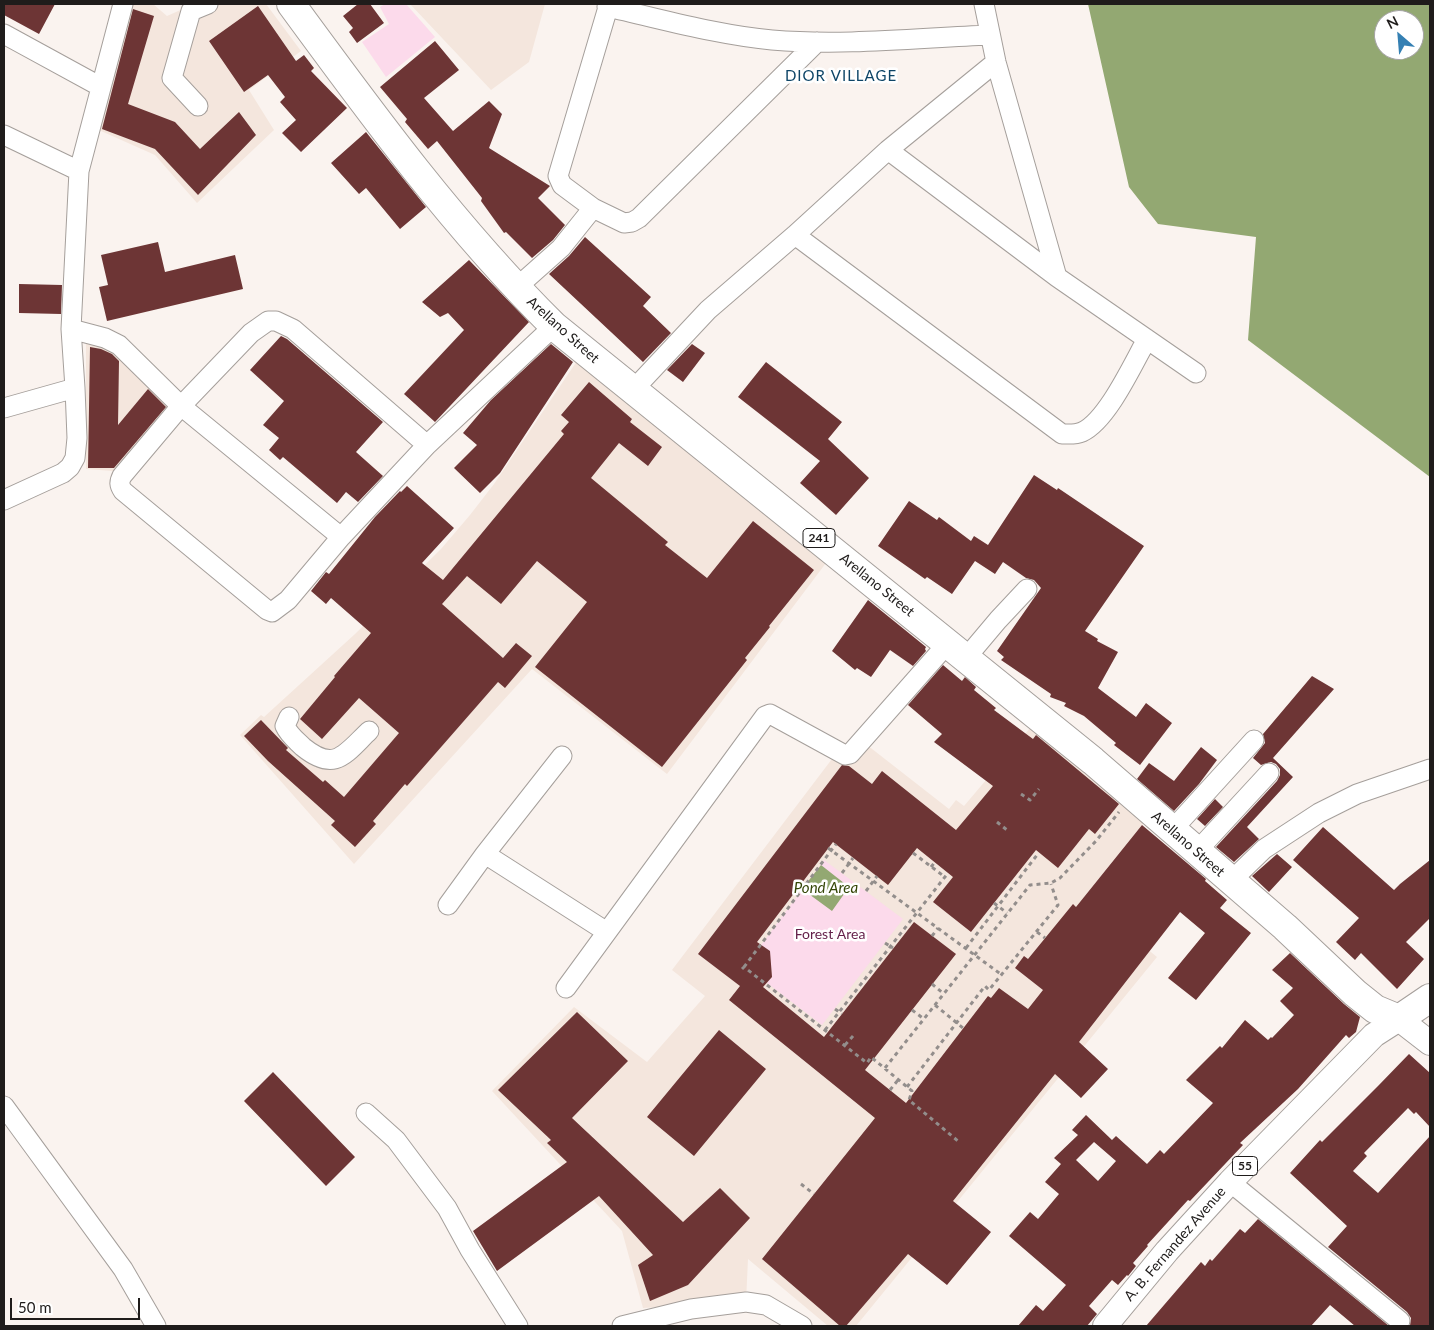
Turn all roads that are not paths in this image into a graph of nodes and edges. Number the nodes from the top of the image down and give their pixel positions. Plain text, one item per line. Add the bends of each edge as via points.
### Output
1 (123, 4) edge
2 (208, 4) edge
3 (291, 4) edge
4 (984, 4) edge
5 (608, 6) edge
6 (4, 34) edge
7 (989, 35) junction
8 (817, 42) junction
9 (996, 62) junction
10 (101, 87) junction
11 (198, 106) dead end
12 (4, 135) edge
13 (888, 150) junction
14 (79, 171) junction
15 (593, 208) junction
16 (796, 235) junction
17 (1057, 277) junction
18 (516, 288) junction
19 (554, 326) junction
20 (71, 329) junction
21 (1147, 339) junction
22 (1196, 372) dead end
23 (75, 388) junction
24 (634, 389) junction
25 (182, 406) junction
26 (4, 408) edge
27 (426, 445) junction
28 (4, 500) edge
29 (341, 537) junction
30 (1027, 589) dead end
31 (957, 651) junction
32 (289, 717) dead end
33 (369, 731) dead end
34 (1254, 740) dead end
35 (562, 756) dead end
36 (1217, 766) dead end
37 (1430, 769) edge
38 (1269, 773) dead end
39 (1170, 828) junction
40 (1197, 851) junction
41 (485, 854) junction
42 (1231, 881) junction
43 (448, 905) dead end
44 (607, 932) junction
45 (566, 988) dead end
46 (1430, 998) edge
47 (1399, 1019) junction
48 (1430, 1043) edge
49 (366, 1113) dead end
50 (6, 1114) edge
51 (1230, 1182) junction
52 (1400, 1321) dead end
53 (156, 1326) edge
54 (518, 1326) edge
55 (622, 1326) edge
56 (802, 1326) edge
57 (1105, 1326) edge

1 - 10 street
2 - 11 street via 191,11 172,78
3 - 18 highway, Arellano Street / 241 via 433,192
4 - 7 street
5 - 8 street via 718,31
5 - 15 street via 558,176 562,185
6 - 10 street
7 - 8 street
7 - 9 street
8 - 15 street via 639,218 624,223
9 - 13 street
9 - 17 street
10 - 14 street
12 - 14 street
13 - 16 street
13 - 17 street
14 - 20 street
15 - 18 street via 561,248
16 - 21 street via 1062,434 1082,432 1109,406
16 - 24 street via 708,310
17 - 21 street
18 - 19 highway, Arellano Street / 241
19 - 24 highway, Arellano Street / 241
19 - 27 street
20 - 23 street
20 - 25 street via 119,345
21 - 22 street
23 - 26 street
23 - 28 street via 75,458 70,467
24 - 31 highway, Arellano Street / 241
25 - 27 street via 251,333 268,321 276,321 299,334
25 - 29 street
25 - 29 street via 122,476 120,485 123,491 259,604 272,612 277,610
27 - 29 street
30 - 31 street via 998,620
31 - 39 highway, Arellano Street / 241
31 - 44 street via 850,754 846,755 770,714 764,716
32 - 33 street via 285,726 288,733 314,756 328,761 342,757
34 - 39 street
35 - 41 street
36 - 39 street
37 - 42 street via 1357,794 1319,813 1264,849
38 - 40 street
39 - 40 highway, Arellano Street / 241
40 - 42 highway, Arellano Street / 241
41 - 43 street
41 - 44 street
42 - 47 highway, Arellano Street / 241 via 1355,994 1375,1010
44 - 45 street
46 - 47 highway, 55
47 - 48 main road, 241
47 - 51 main road, A. B. Fernandez Avenue / 55 via 1374,1035
49 - 54 street via 396,1140 447,1208
50 - 53 street via 123,1269
51 - 52 street
51 - 57 main road, A. B. Fernandez Avenue / 55
55 - 56 street via 691,1309 746,1302 766,1305

